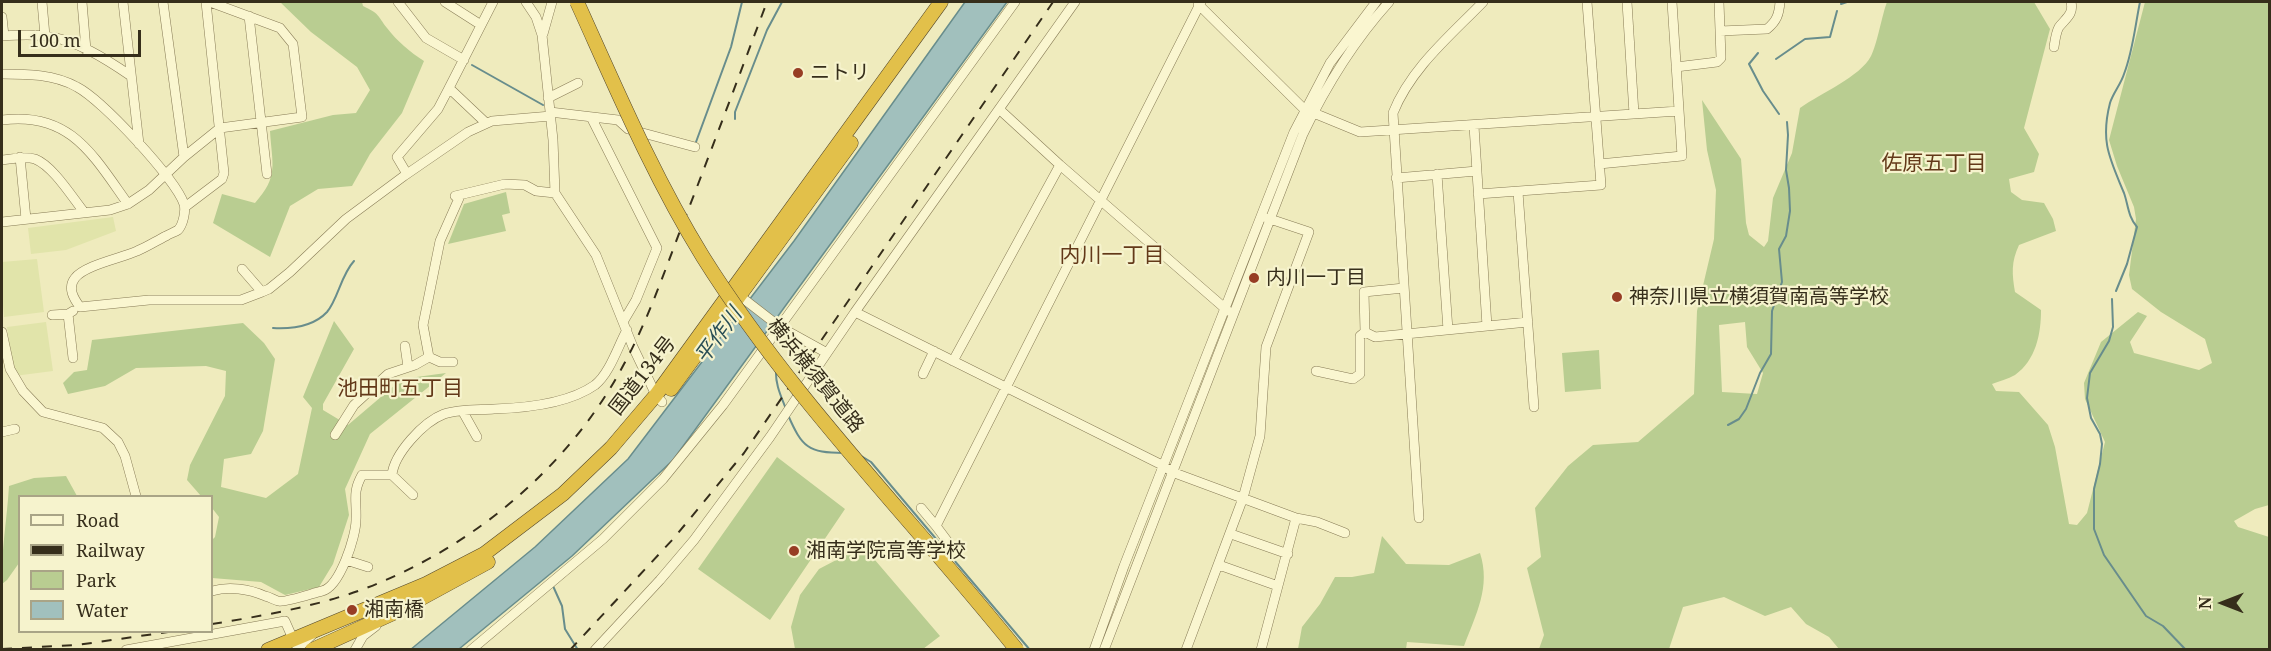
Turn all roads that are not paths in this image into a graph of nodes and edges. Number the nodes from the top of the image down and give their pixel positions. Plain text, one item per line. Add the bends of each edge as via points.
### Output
1 (42, 2) edge
2 (82, 2) edge
3 (123, 2) edge
4 (163, 2) edge
5 (208, 2) edge
6 (398, 2) edge
7 (445, 2) edge
8 (493, 2) edge
9 (526, 2) edge
10 (552, 2) edge
11 (571, 2) edge
12 (577, 2) edge
13 (941, 2) edge
14 (951, 2) edge
15 (1015, 2) edge
16 (1075, 2) edge
17 (1376, 2) edge
18 (1389, 2) edge
19 (1483, 2) edge
20 (1587, 2) edge
21 (1627, 2) edge
22 (1672, 2) edge
23 (1719, 2) edge
24 (1780, 2) edge
25 (2071, 2) edge
26 (1200, 3) edge
27 (2, 16) edge
28 (249, 16) junction
29 (481, 25) junction
30 (1720, 31) junction
31 (542, 35) junction
32 (3, 36) edge
33 (45, 36) junction
34 (2054, 46) dead end
35 (87, 50) junction
36 (464, 60) junction
37 (1676, 67) junction
38 (2, 74) edge
39 (130, 76) junction
40 (578, 83) dead end
41 (449, 88) junction
42 (548, 98) junction
43 (999, 109) junction
44 (1309, 111) junction
45 (1679, 111) junction
46 (550, 114) junction
47 (1634, 114) junction
48 (591, 117) junction
49 (1596, 117) junction
50 (2, 120) edge
51 (261, 123) junction
52 (486, 123) junction
53 (1474, 126) junction
54 (220, 128) junction
55 (1393, 131) junction
56 (139, 144) junction
57 (694, 147) dead end
58 (184, 157) junction
59 (20, 158) junction
60 (2, 160) edge
61 (1599, 164) junction
62 (1060, 165) junction
63 (1477, 171) junction
64 (267, 174) dead end
65 (407, 174) junction
66 (1437, 174) junction
67 (165, 175) junction
68 (1396, 178) junction
69 (1518, 192) junction
70 (555, 193) junction
71 (1478, 194) junction
72 (1101, 199) junction
73 (128, 204) junction
74 (185, 207) junction
75 (84, 212) junction
76 (1265, 217) junction
77 (26, 219) junction
78 (2, 222) edge
79 (242, 269) dead end
80 (1404, 288) junction
81 (262, 292) junction
82 (739, 295) junction
83 (81, 307) junction
84 (1229, 311) junction
85 (855, 312) junction
86 (69, 314) junction
87 (52, 315) dead end
88 (1528, 322) junction
89 (778, 325) junction
90 (625, 326) junction
91 (1487, 326) junction
92 (1448, 330) junction
93 (2, 332) edge
94 (1365, 332) junction
95 (1407, 333) junction
96 (405, 346) dead end
97 (934, 351) junction
98 (826, 353) junction
99 (429, 357) junction
100 (73, 358) dead end
101 (953, 361) junction
102 (453, 362) dead end
103 (408, 367) junction
104 (1316, 371) dead end
105 (6, 372) edge
106 (923, 374) dead end
107 (1007, 388) junction
108 (659, 398) junction
109 (1534, 407) dead end
110 (464, 412) junction
111 (15, 429) dead end
112 (2, 432) edge
113 (335, 435) dead end
114 (477, 438) dead end
115 (1168, 469) junction
116 (392, 475) junction
117 (136, 495) edge
118 (413, 495) dead end
119 (1243, 498) junction
120 (921, 508) dead end
121 (1296, 518) junction
122 (1419, 518) dead end
123 (936, 526) junction
124 (1345, 533) dead end
125 (1231, 534) junction
126 (948, 542) dead end
127 (1288, 554) junction
128 (346, 560) junction
129 (1219, 565) junction
130 (368, 567) dead end
131 (1278, 586) junction
132 (213, 591) edge
133 (398, 611) junction
134 (156, 647) edge
135 (294, 647) edge
136 (316, 648) edge
137 (126, 650) edge
138 (268, 650) edge
139 (355, 650) edge
140 (471, 650) edge
141 (595, 650) edge
142 (1010, 650) edge
143 (1017, 650) edge
144 (1094, 650) edge
145 (1104, 650) edge
146 (1186, 650) edge
147 (1262, 650) edge

1 - 33 street
2 - 35 street
3 - 39 street
4 - 58 street
5 - 28 street
5 - 54 street
6 - 36 street via 426,38
7 - 29 street
8 - 29 street
9 - 31 street
10 - 31 street
11 - 142 highway, 横浜横須賀道路, bridge via 658,189 727,303 789,387
12 - 143 highway, 横浜横須賀道路, bridge via 657,175 735,305 792,382
13 - 82 highway, 国道134号
14 - 82 highway, 国道134号
15 - 89 street
16 - 43 street
17 - 44 street via 1340,48
18 - 44 street via 1344,58
19 - 55 street via 1418,68 1393,113
20 - 49 street
21 - 47 street
22 - 37 street
23 - 30 street
24 - 30 street via 1779,14 1767,29
25 - 34 street via 2073,9 2058,29
26 - 44 street
26 - 72 street
27 - 32 street
28 - 51 street
28 - 51 street via 280,28 293,44 302,117
29 - 36 street
30 - 37 street via 1721,58 1717,62
31 - 42 street
32 - 33 street
33 - 35 street
35 - 39 street
36 - 41 street
37 - 45 street
38 - 56 street via 32,74 77,86
39 - 56 street
40 - 42 street
41 - 52 street
41 - 65 street via 438,109 397,157
42 - 46 street
43 - 62 street
43 - 85 street
44 - 55 street via 1360,132
44 - 76 street
45 - 47 street
45 - 61 street via 1682,156
46 - 48 street
46 - 52 street
46 - 70 street
47 - 49 street
48 - 57 street via 618,120 628,129
48 - 90 street via 657,248
49 - 53 street
49 - 61 street
50 - 73 street via 46,121 64,129 103,168
51 - 54 street
51 - 64 street
52 - 65 street
53 - 55 street
53 - 63 street
54 - 58 street
54 - 74 street via 222,179
55 - 68 street
56 - 67 street
58 - 67 street
59 - 60 street
59 - 75 street via 45,164
59 - 77 street
61 - 69 street via 1601,185
62 - 72 street
62 - 101 street
63 - 66 street
63 - 71 street
65 - 81 street via 346,219 283,278
66 - 68 street
66 - 92 street
67 - 73 street
67 - 74 street
68 - 80 street
69 - 71 street
69 - 88 street
70 - 90 street via 596,255
70 - 99 street via 506,184 457,196 440,241 423,325
71 - 91 street
72 - 84 street
72 - 107 street
73 - 75 street
74 - 83 street via 178,230 138,251 85,270 75,279 73,297
75 - 77 street
76 - 84 street
76 - 119 street via 1310,232 1266,347 1260,436
77 - 78 street
79 - 81 street
80 - 94 street via 1364,292
80 - 95 street
81 - 83 street via 241,300 149,300
82 - 89 street
82 - 108 highway, 国道134号
83 - 86 street
84 - 115 street
85 - 97 street
85 - 98 street
86 - 87 street
86 - 100 street
88 - 91 street
88 - 109 street
89 - 98 street
89 - 140 street via 723,405 663,479 603,539
90 - 108 street
90 - 110 street via 604,374 586,390 556,401
91 - 92 street
92 - 95 street
93 - 105 street
94 - 95 street via 1375,337
94 - 104 street via 1359,336 1360,374 1353,379
95 - 122 street
96 - 103 street
97 - 101 street
97 - 106 street
98 - 141 street via 683,555
99 - 102 street
99 - 103 street
101 - 107 street
103 - 113 street via 388,374 354,405
105 - 117 street via 43,412 103,428 118,442
107 - 115 street
107 - 123 street
108 - 133 highway, 国道134号 via 618,454 569,501 489,561
108 - 135 highway, 国道134号 via 563,494 484,554 426,584 329,624
110 - 114 street
110 - 116 street via 444,414 420,431 404,448
111 - 112 street
115 - 119 street
115 - 144 street
115 - 145 street
116 - 118 street
116 - 128 street via 362,475 356,486 355,533
119 - 121 street
119 - 125 street
120 - 123 street
121 - 124 street
121 - 127 street
123 - 126 street
125 - 127 street
125 - 129 street
127 - 131 street
128 - 130 street
128 - 132 street via 328,590 280,602 241,589
129 - 131 street
129 - 146 street
131 - 147 street
133 - 136 highway, 国道134号
133 - 139 street via 363,636
134 - 135 street via 285,621
134 - 137 street
135 - 138 highway, 国道134号

